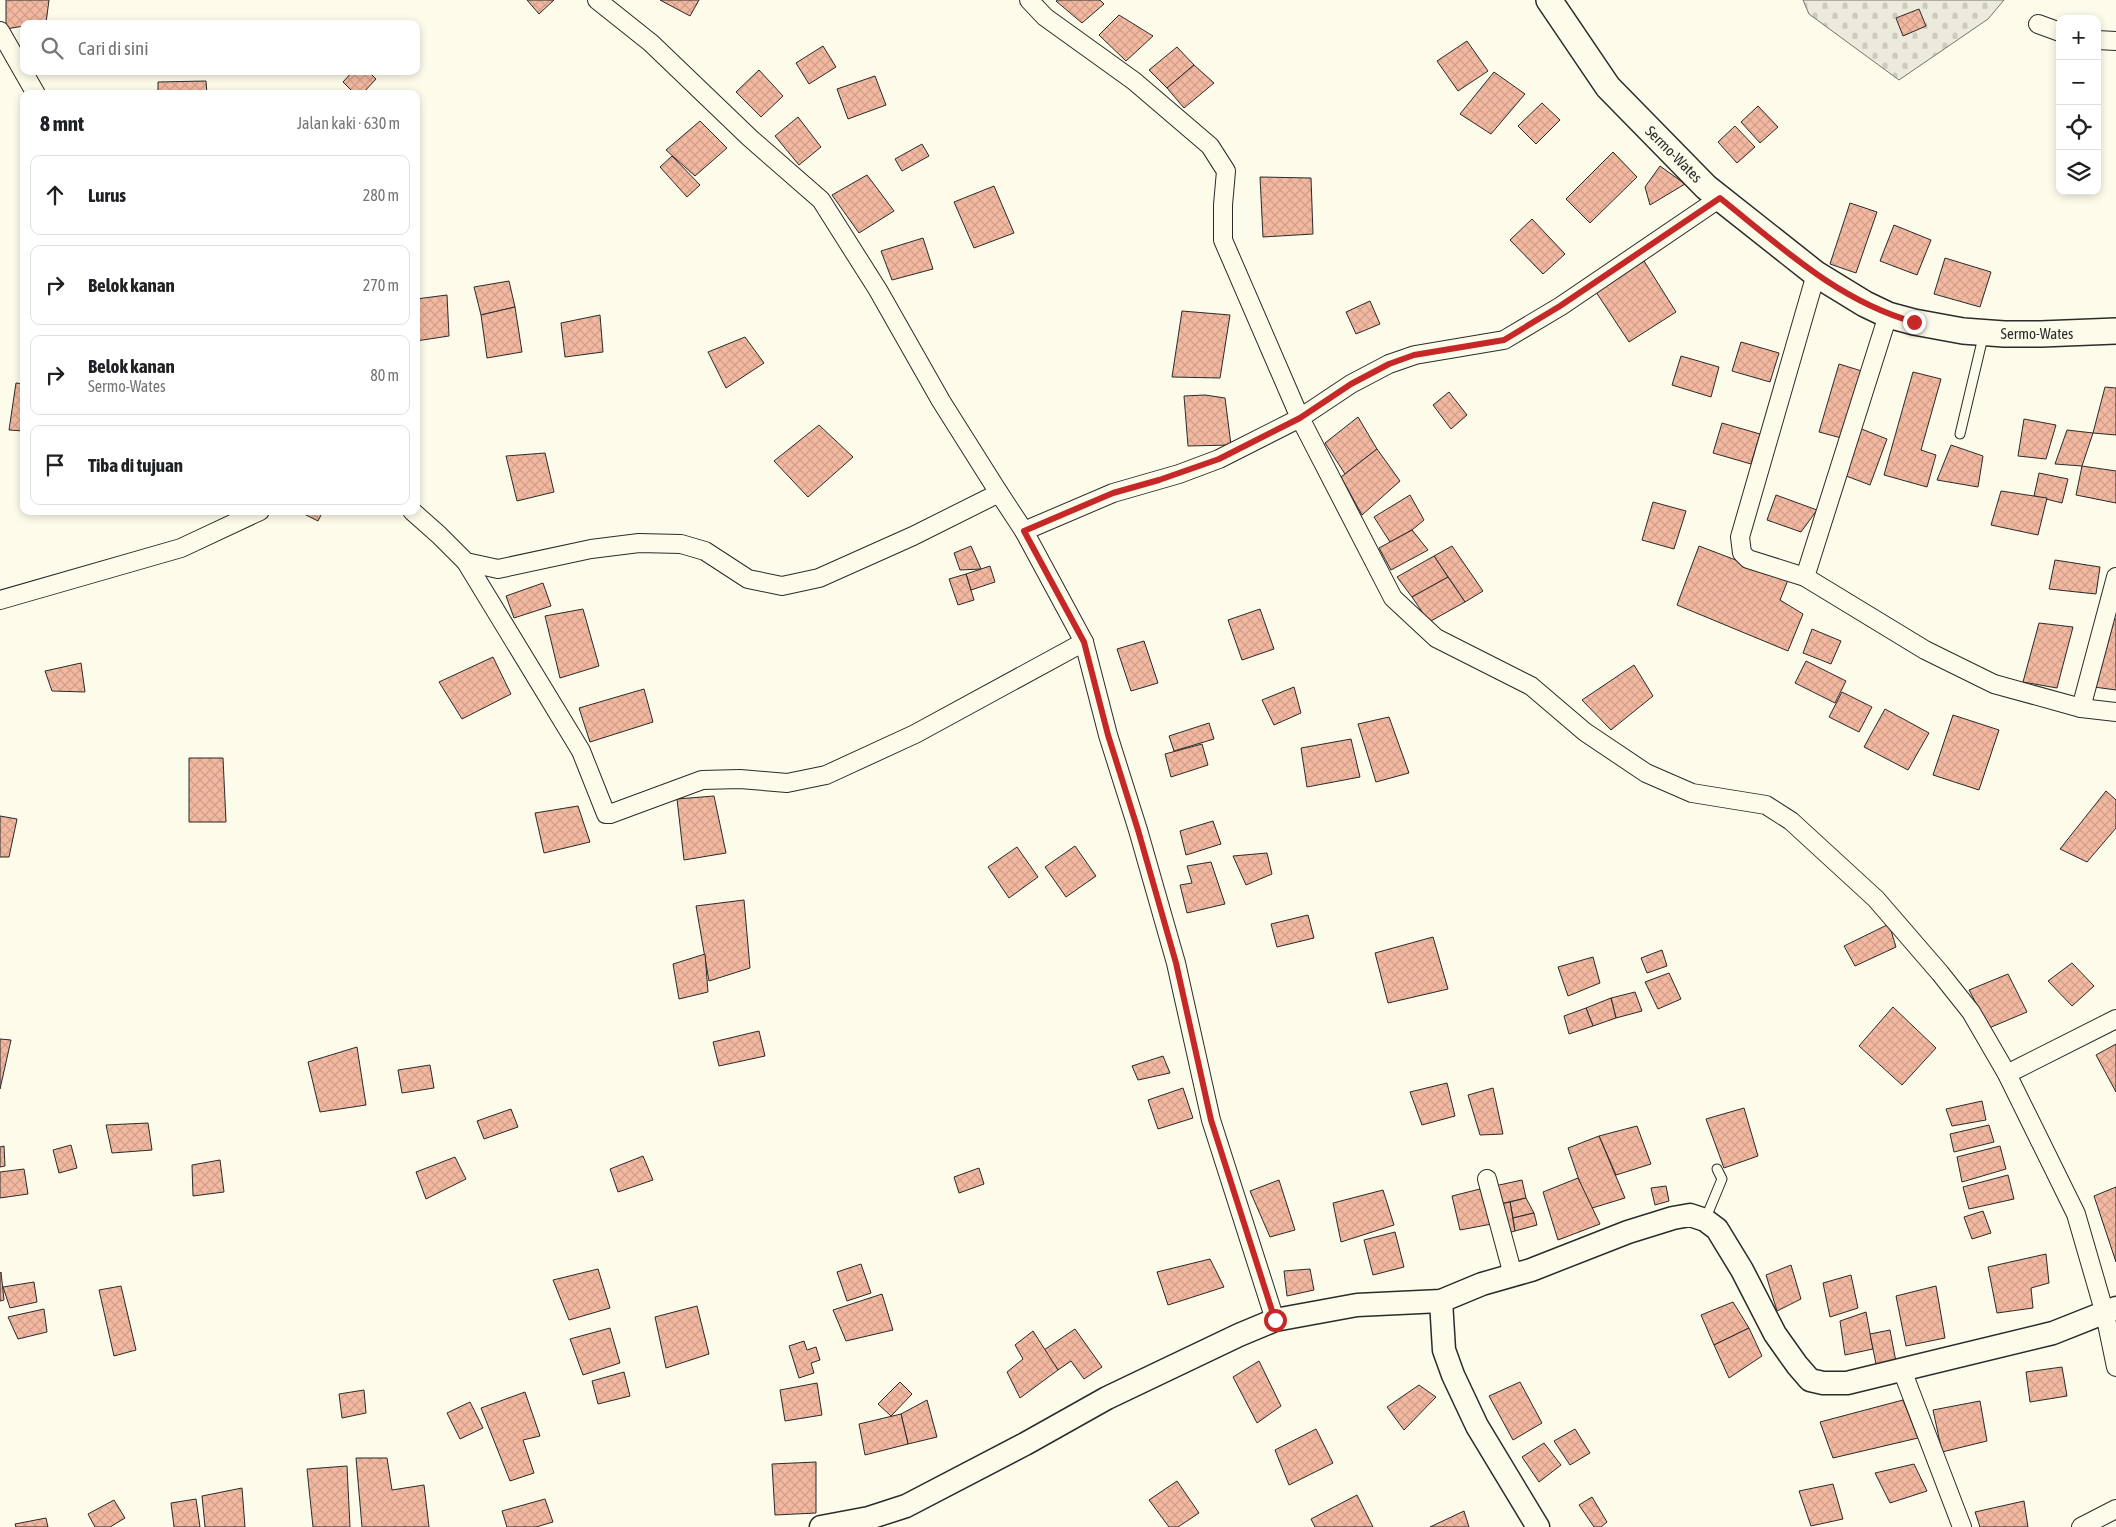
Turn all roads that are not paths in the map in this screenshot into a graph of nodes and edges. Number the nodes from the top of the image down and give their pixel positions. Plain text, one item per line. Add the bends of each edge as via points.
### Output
1 (597, 0) edge
2 (1029, 0) edge
3 (1549, 0) edge
4 (2038, 24) dead end
5 (0, 31) edge
6 (2056, 31) edge
7 (2101, 40) edge
8 (2116, 41) edge
9 (20, 66) edge
10 (25, 75) edge
11 (34, 90) edge
12 (1720, 198) junction
13 (1816, 274) junction
14 (1888, 315) junction
15 (2116, 331) edge
16 (1984, 333) junction
17 (1300, 418) junction
18 (1960, 434) dead end
19 (1000, 493) junction
20 (251, 515) edge
21 (417, 515) edge
22 (1024, 531) junction
23 (466, 562) junction
24 (1806, 577) junction
25 (2116, 577) edge
26 (0, 600) edge
27 (1084, 642) junction
28 (2081, 708) junction
29 (2116, 712) edge
30 (2116, 1020) edge
31 (2006, 1074) junction
32 (1717, 1169) dead end
33 (1487, 1179) dead end
34 (1705, 1220) junction
35 (1513, 1275) junction
36 (1441, 1300) junction
37 (2110, 1311) edge
38 (1275, 1320) junction
39 (2116, 1367) edge
40 (1902, 1370) junction
41 (2116, 1509) edge
42 (870, 1523) edge
43 (821, 1527) edge
44 (1538, 1527) edge
45 (1962, 1527) edge
46 (2081, 1527) edge

1 - 19 street via 651,43 750,138 821,200
2 - 17 street via 1046,17 1134,81 1210,146 1226,171 1223,240
3 - 12 main road, Sermo-Wates via 1608,87
4 - 6 street
5 - 9 street
7 - 8 street
10 - 11 street
12 - 13 main road, Sermo-Wates
12 - 17 street via 1504,340 1414,355 1389,364 1351,384
13 - 14 main road, Sermo-Wates
13 - 24 street via 1739,545 1748,559
14 - 16 main road, Sermo-Wates
14 - 24 street
15 - 16 main road, Sermo-Wates
16 - 18 lane
17 - 22 street via 1219,459 1113,493
17 - 31 street via 1393,598 1436,638 1531,686 1584,732 1646,773 1692,793 1766,805 1791,821 1876,899 1940,972 1971,1012
19 - 22 street
19 - 23 street via 819,578 782,586 748,579 705,551 681,544 639,543 591,549 498,569
20 - 26 street via 181,548
21 - 23 street
22 - 27 street
23 - 27 street via 580,751 606,814 702,780 787,783 826,775 915,734
24 - 28 street via 1925,650 1994,684
25 - 28 street
27 - 38 street via 1108,735 1176,963 1211,1120
28 - 29 street
30 - 31 street
31 - 37 street via 2076,1214
32 - 34 lane via 1722,1179
33 - 35 street
34 - 35 street via 1690,1215 1673,1218
34 - 40 street via 1717,1229 1775,1334 1810,1380 1847,1384
35 - 36 street
36 - 38 street via 1357,1305
36 - 44 street via 1444,1350 1453,1375 1476,1426
37 - 39 street
37 - 40 street via 2054,1333
38 - 42 street via 1108,1398
40 - 45 street
41 - 46 street
42 - 43 street

